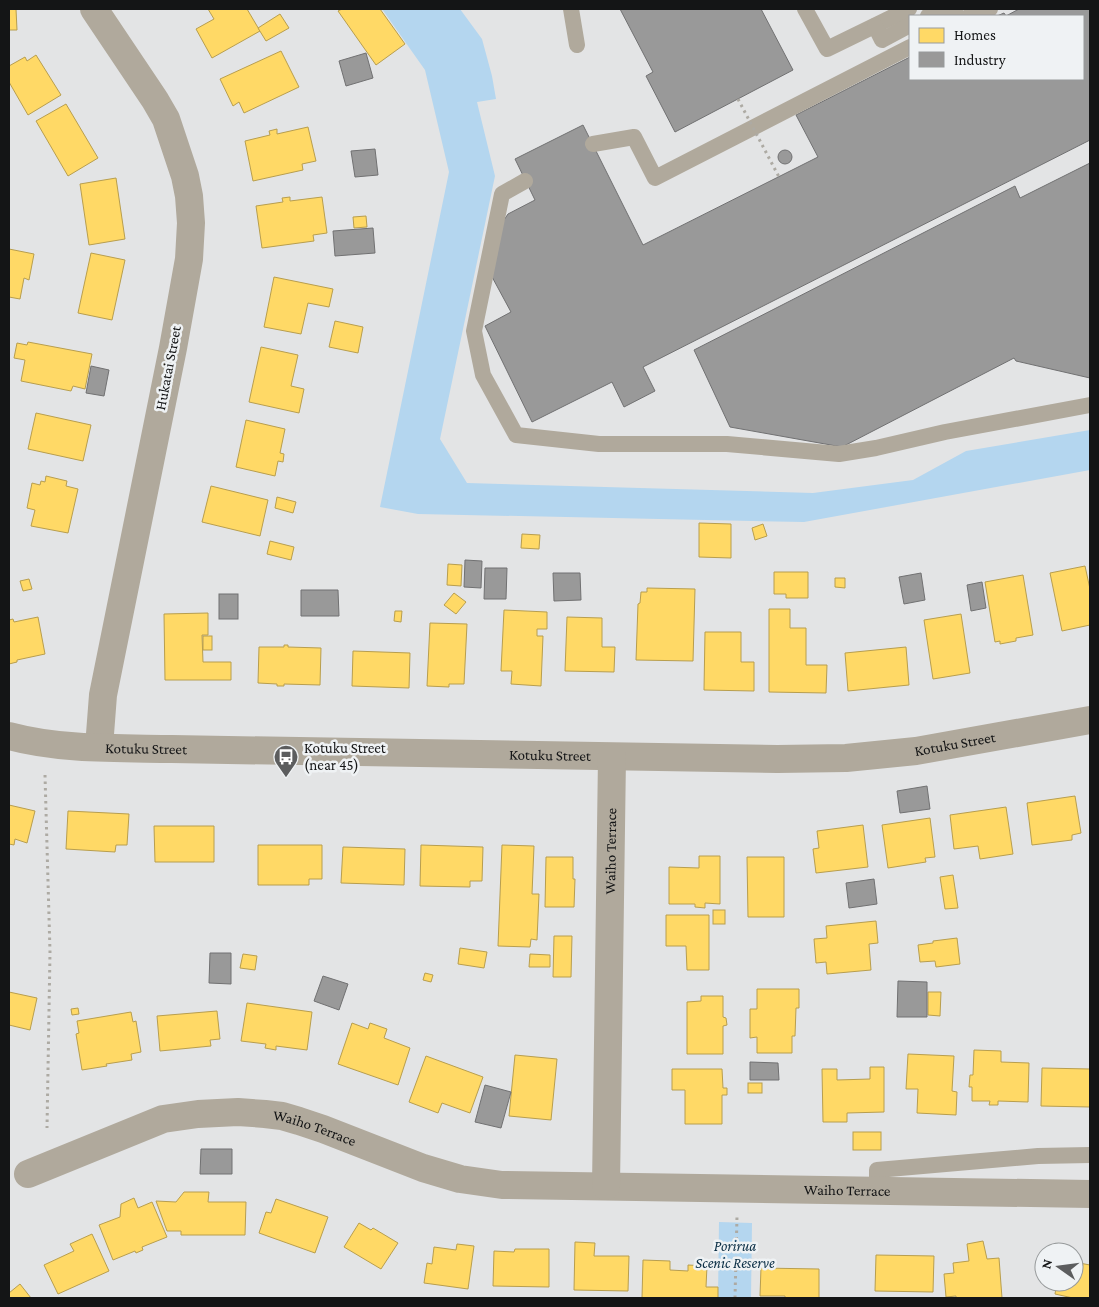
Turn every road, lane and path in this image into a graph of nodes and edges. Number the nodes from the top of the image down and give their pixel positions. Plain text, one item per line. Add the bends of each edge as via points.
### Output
1 (94, 9) edge
2 (571, 9) edge
3 (805, 9) edge
4 (909, 9) edge
5 (942, 9) edge
6 (990, 9) edge
7 (930, 15) edge
8 (972, 15) edge
9 (875, 26) junction
10 (909, 26) edge
11 (577, 44) dead end
12 (909, 48) edge
13 (738, 99) dead end
14 (593, 144) dead end
15 (779, 177) dead end
16 (526, 181) dead end
17 (1090, 405) edge
18 (1090, 720) edge
19 (9, 736) edge
20 (99, 747) junction
21 (612, 756) junction
22 (45, 775) dead end
23 (47, 1128) dead end
24 (1090, 1155) edge
25 (28, 1174) dead end
26 (606, 1186) junction
27 (877, 1190) junction
28 (1090, 1194) edge
29 (737, 1213) dead end
30 (735, 1298) edge

1 - 20 street, Hukatai Street via 166,118 185,176 192,223 189,260 103,695
2 - 11 lane
3 - 9 lane via 826,49
4 - 9 lane
5 - 7 lane
6 - 8 lane
9 - 10 lane via 882,40
12 - 14 lane via 655,178 634,137
13 - 15 path, bridge
16 - 17 lane via 502,194 474,331 483,375 516,435 599,444 728,444 839,454
18 - 21 street, Kotuku Street via 916,751 846,758
19 - 20 street, Kotuku Street
20 - 21 street, Kotuku Street
21 - 26 street, Waiho Terrace
22 - 23 path via 50,952
24 - 27 lane via 1038,1156 878,1170
25 - 26 street, Waiho Terrace via 163,1119 238,1112 282,1116 460,1179 502,1185
26 - 27 street, Waiho Terrace
27 - 28 street, Waiho Terrace
29 - 30 path

